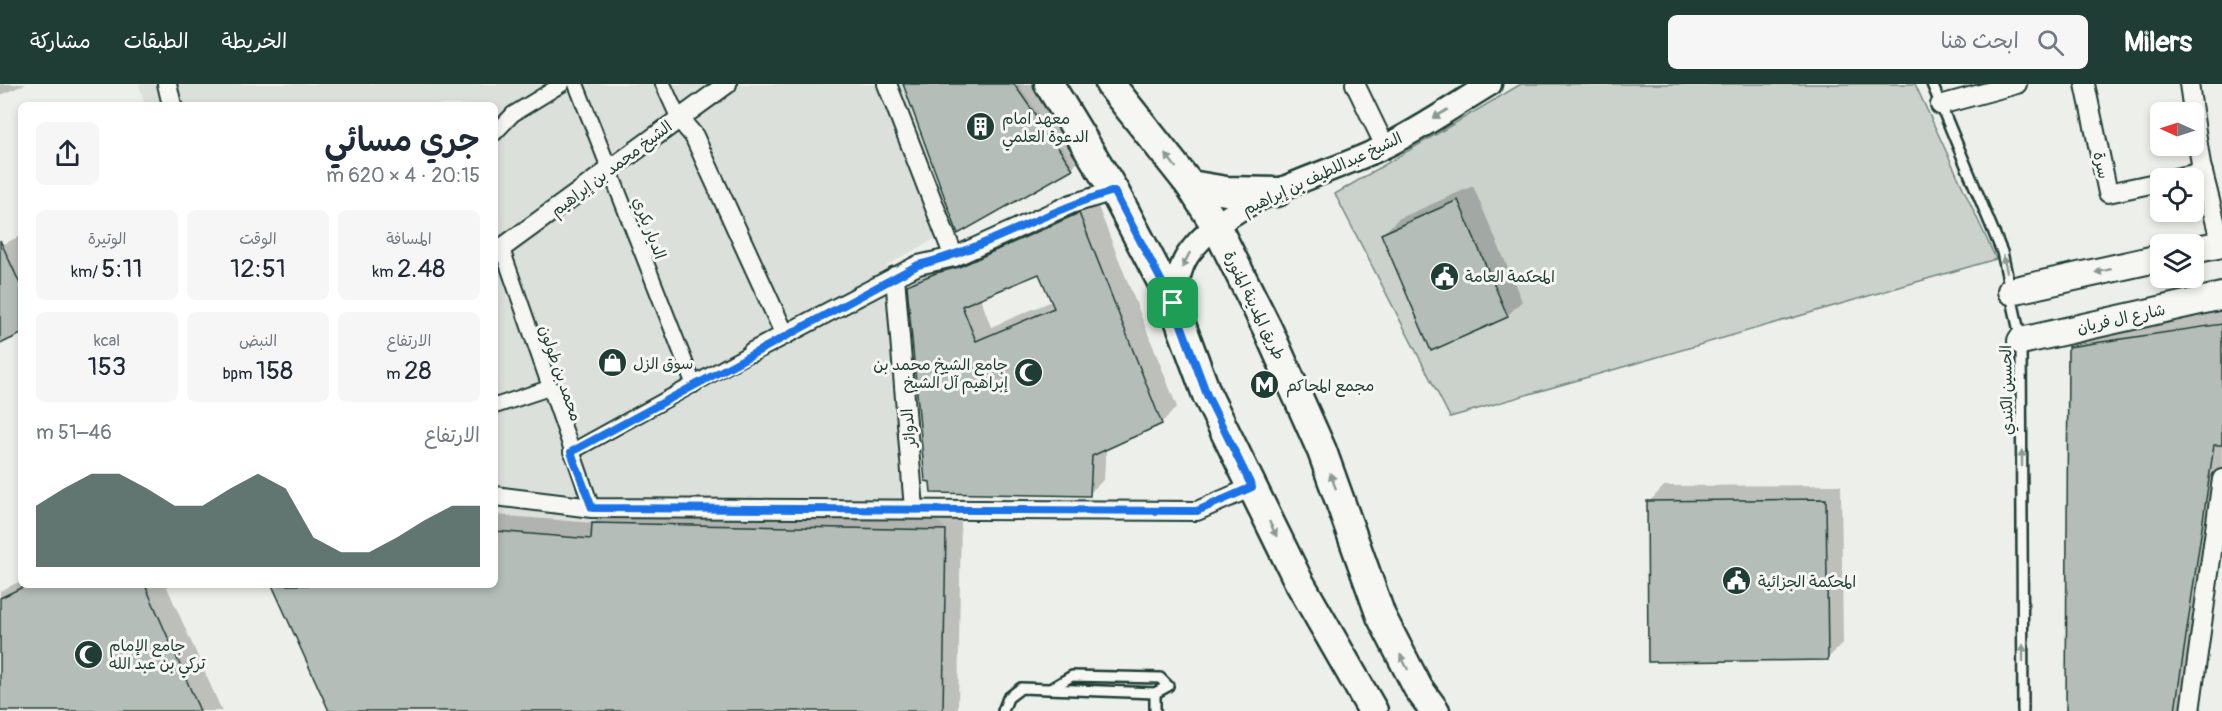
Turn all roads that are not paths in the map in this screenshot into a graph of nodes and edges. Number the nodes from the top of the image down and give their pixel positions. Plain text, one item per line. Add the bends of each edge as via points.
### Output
1 (167, 84) edge
2 (562, 84) edge
3 (576, 84) edge
4 (663, 84) edge
5 (727, 84) edge
6 (887, 84) edge
7 (1049, 84) edge
8 (1110, 84) edge
9 (1355, 84) edge
10 (1490, 84) edge
11 (1932, 84) edge
12 (2017, 84) edge
13 (2085, 84) edge
14 (2189, 84) edge
15 (171, 102) edge
16 (1940, 105) junction
17 (678, 117) junction
18 (498, 130) edge
19 (1385, 146) junction
20 (2202, 168) edge
21 (609, 170) junction
22 (2204, 176) edge
23 (2150, 184) edge
24 (1190, 185) junction
25 (1114, 191) junction
26 (1277, 192) junction
27 (1216, 226) junction
28 (2222, 244) edge
29 (2204, 248) edge
30 (498, 251) edge
31 (954, 256) junction
32 (2150, 260) edge
33 (895, 276) junction
34 (2011, 291) junction
35 (2222, 296) edge
36 (1173, 303) junction
37 (785, 335) junction
38 (2021, 340) junction
39 (752, 352) joint
40 (694, 385) junction
41 (549, 388) junction
42 (498, 405) edge
43 (571, 452) junction
44 (2222, 479) edge
45 (1252, 487) junction
46 (498, 496) edge
47 (592, 508) junction
48 (914, 509) junction
49 (2214, 591) edge
50 (1050, 689) junction
51 (1155, 693) junction
52 (1003, 711) edge
53 (1155, 711) edge
54 (1374, 711) edge
55 (1435, 711) edge
56 (2023, 711) edge
57 (2190, 711) edge

1 - 15 street
2 - 18 street via 513,114
3 - 21 street, الديار بكري
4 - 17 street
5 - 17 street, الشيخ محمد بن إبراهيم
6 - 31 street
7 - 25 main road
24 -> 8 main road, طريق المدينة المنورة
9 - 19 street
10 -> 19 street, الشيخ عبداللطيف بن إبراهيم
11 - 16 lane, الحسين الكندي
12 - 16 street
13 - 23 street, سرة via 2108,193
14 - 20 street
34 -> 16 lane, الحسين الكندي via 2002,252
17 - 21 street, الشيخ محمد بن إبراهيم
17 - 37 street via 694,136
19 - 26 street, الشيخ عبداللطيف بن إبراهيم
21 - 30 street, الشيخ محمد بن إبراهيم
21 - 40 street, الديار بكري
22 - 28 street
24 - 26 main road via 1226,191
24 - 27 main road, طريق المدينة المنورة
25 - 31 street via 1071,204
25 - 36 main road
26 - 27 street, الشيخ عبداللطيف بن إبراهيم
27 -> 36 street, الشيخ عبداللطيف بن إبراهيم via 1183,263
55 -> 27 main road, طريق المدينة المنورة via 1418,688 1381,616 1322,451
28 - 29 main road
30 - 41 street, محمد بن طولون
31 - 33 street via 918,265
32 -> 34 main road
33 - 37 street
33 - 48 street, الدوائر
34 - 38 lane, الحسين الكندي
35 - 38 main road, شارع ال فريان
36 - 45 main road via 1207,395
37 - 39 street
56 -> 38 lane, الحسين الكندي
39 - 40 street
40 - 43 street
41 - 42 street
41 - 43 street, محمد بن طولون
43 - 47 street, محمد بن طولون
44 - 49 street
45 - 48 street via 1197,511
45 -> 54 main road via 1298,580
46 - 47 street
47 - 48 street
49 - 57 street
50 - 51 lane
50 - 51 lane via 1072,676 1160,678 1167,686
50 - 52 lane via 1021,688 1008,698
51 - 53 lane

